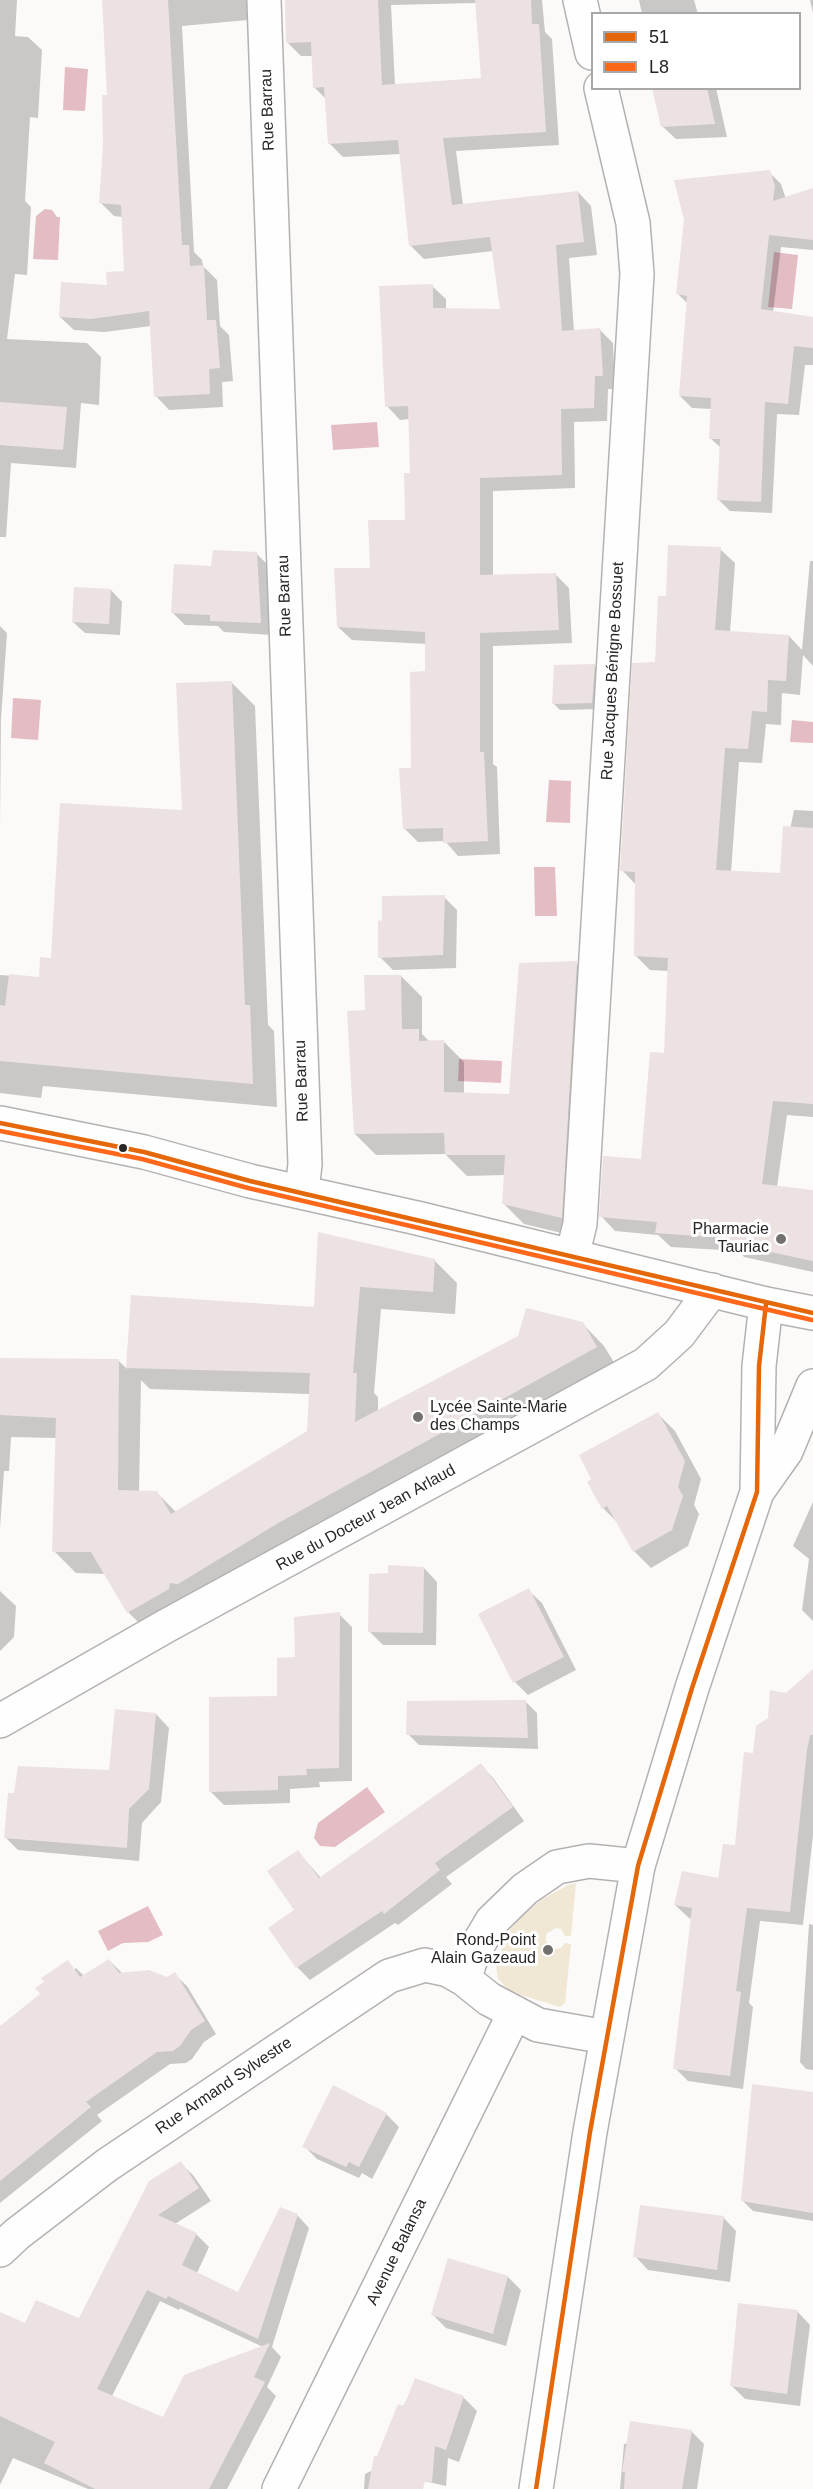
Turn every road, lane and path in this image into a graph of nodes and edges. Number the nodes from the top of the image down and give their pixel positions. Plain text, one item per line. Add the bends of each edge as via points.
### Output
1 (264, 0) edge
2 (580, 0) edge
3 (591, 49) edge
4 (601, 90) edge
5 (0, 1124) edge
6 (302, 1191) junction
7 (572, 1256) junction
8 (712, 1290) junction
9 (766, 1304) junction
10 (813, 1313) edge
11 (813, 1386) edge
12 (757, 1492) junction
13 (0, 1721) edge
14 (638, 1866) junction
15 (464, 1979) junction
16 (513, 2014) junction
17 (606, 2037) junction
18 (0, 2250) edge
19 (279, 2489) edge
20 (536, 2489) edge

1 - 6 street, Rue Barrau via 305,1164
2 - 3 street
4 - 7 street, Rue Jacques Bénigne Bossuet via 633,223 637,274 580,1224
5 - 6 street via 102,1142
6 - 7 street
7 - 8 street
8 - 9 street
8 - 13 street, Rue du Docteur Jean Arlaud via 679,1334 646,1364
9 - 10 street
9 - 12 street via 759,1366
11 - 12 street via 786,1451
12 - 14 street
14 - 15 street via 589,1861 557,1867 525,1889 492,1921 473,1953
14 - 17 street
15 - 16 street
15 - 18 street, Rue Armand Sylvestre via 448,1970 425,1965 389,1976 106,2165
16 - 17 street via 538,2025
16 - 19 street, Avenue Balansa
17 - 20 street

